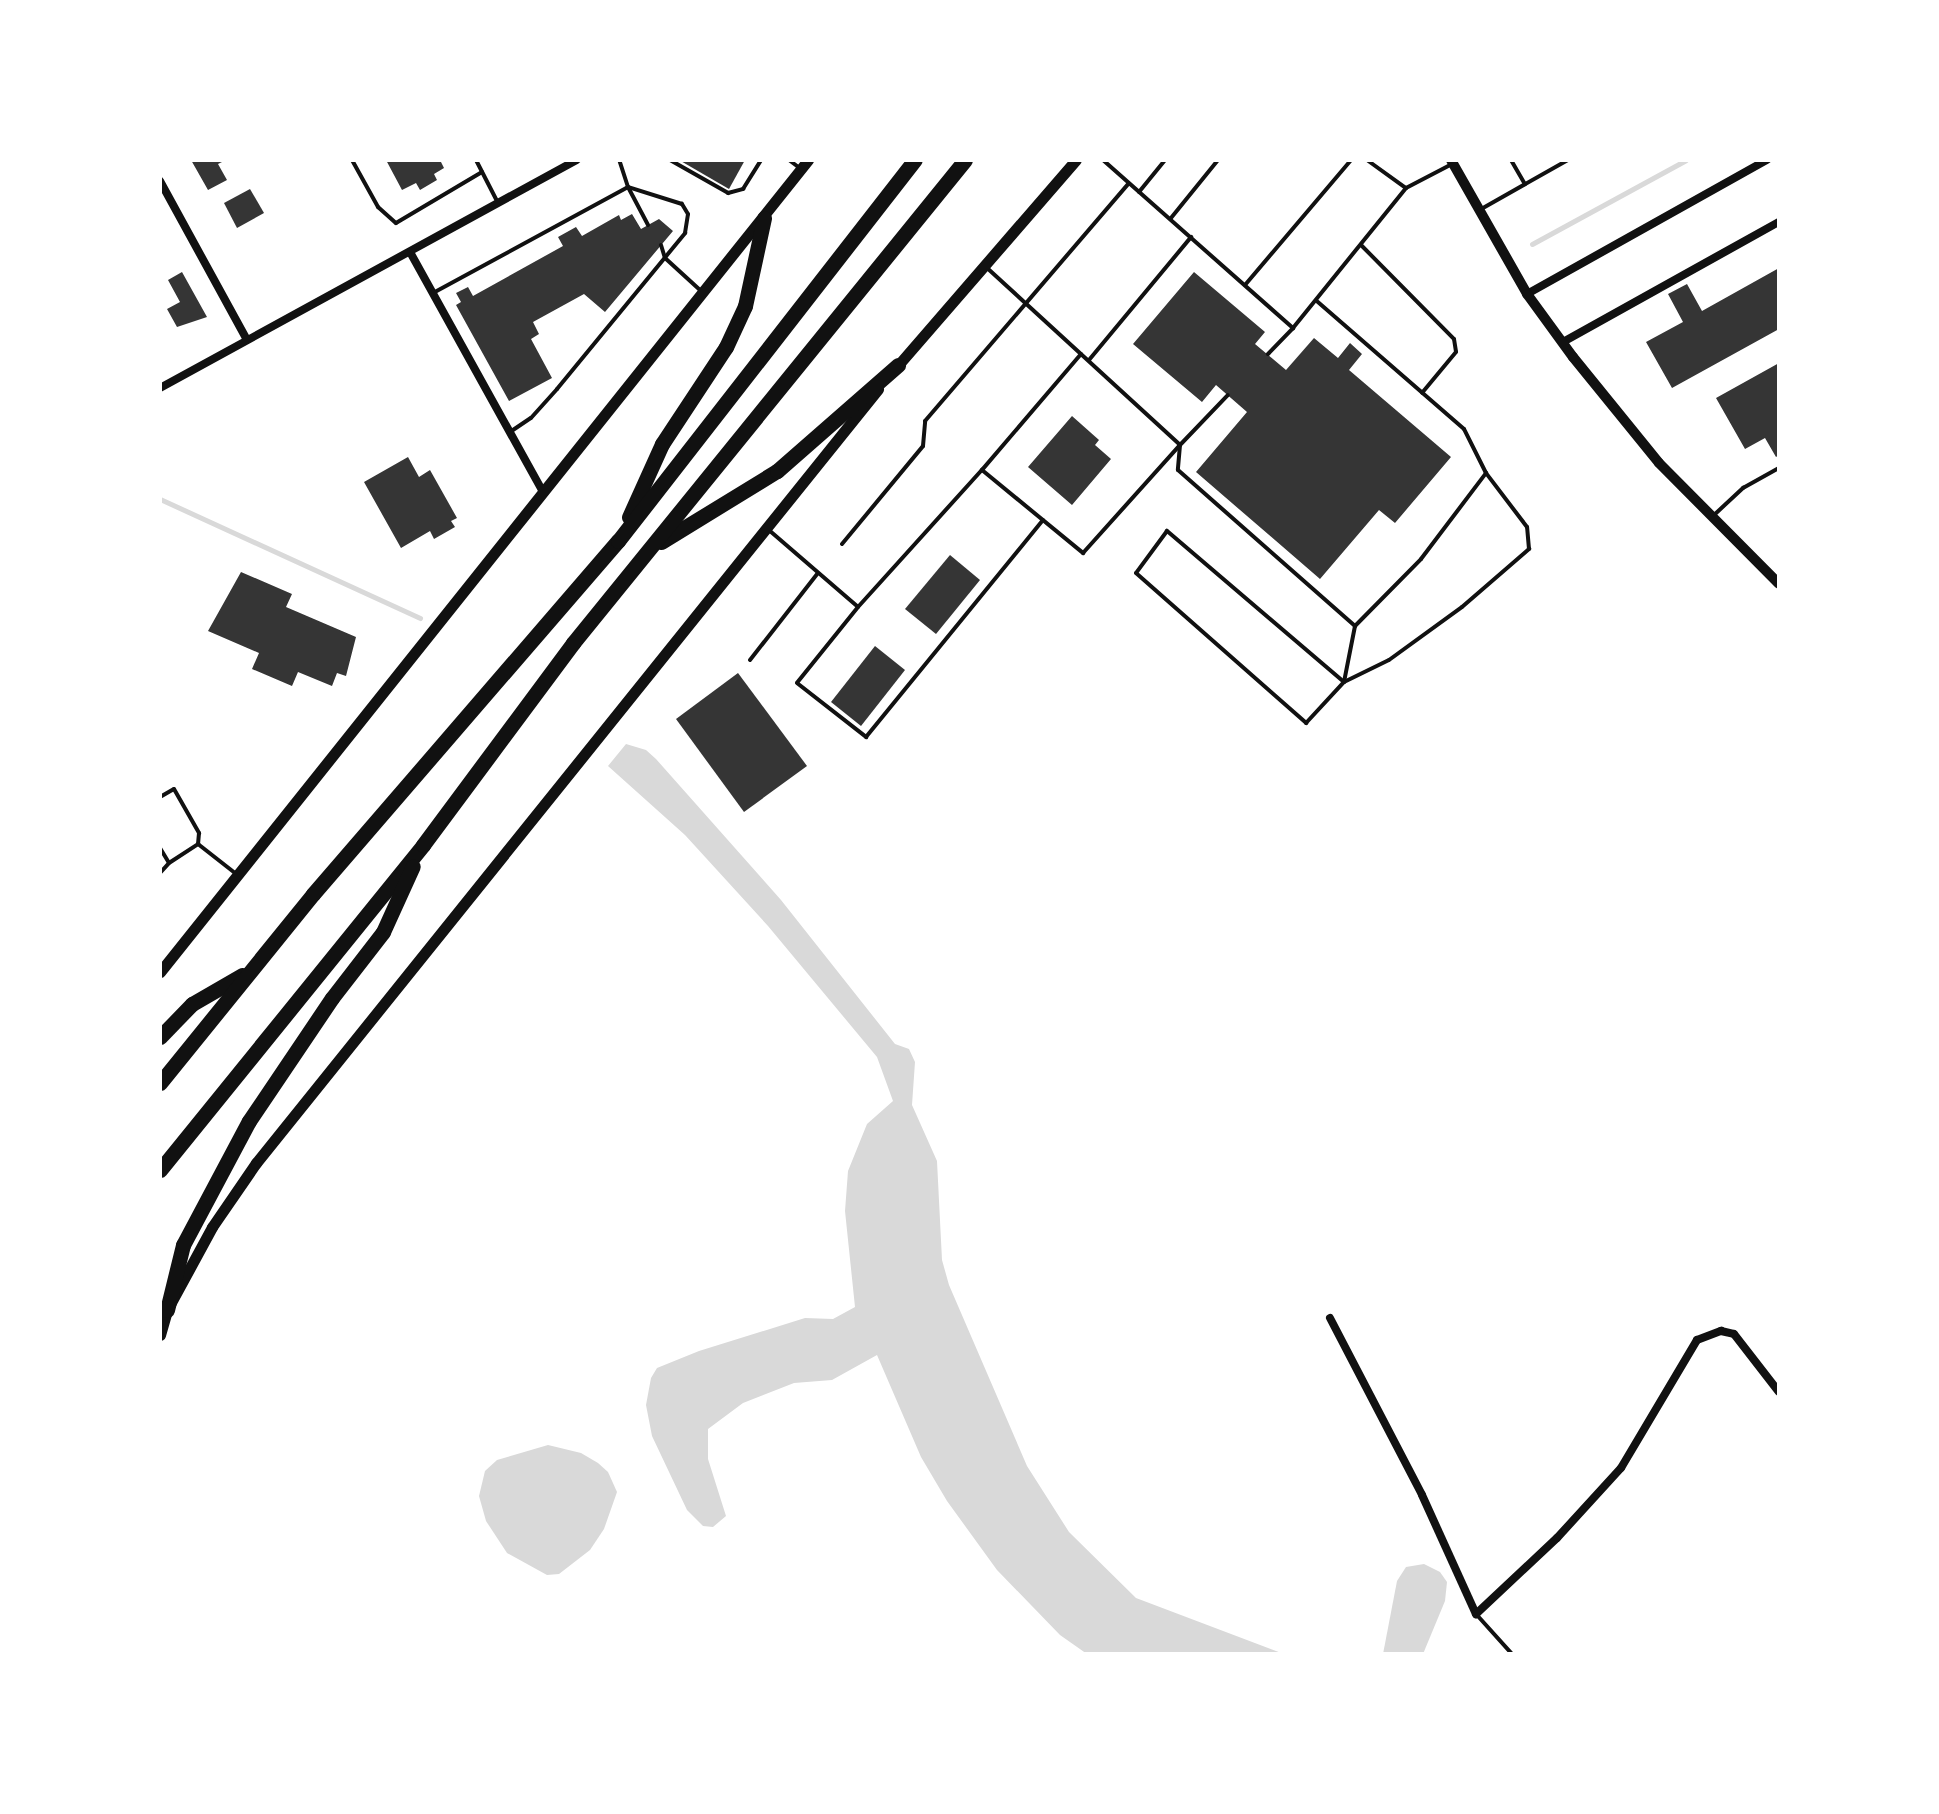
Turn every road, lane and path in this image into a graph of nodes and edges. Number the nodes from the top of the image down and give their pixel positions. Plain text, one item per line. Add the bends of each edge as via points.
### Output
1 (352, 160) edge
2 (476, 160) edge
3 (577, 160) edge
4 (619, 160) edge
5 (670, 160) edge
6 (761, 160) edge
7 (789, 160) edge
8 (915, 160) edge
9 (965, 160) edge
10 (1076, 160) edge
11 (1103, 160) edge
12 (1165, 160) edge
13 (1218, 160) edge
14 (1351, 160) edge
15 (1367, 160) edge
16 (1511, 160) edge
17 (1568, 160) edge
18 (1767, 160) edge
19 (1452, 162) edge
20 (804, 164) edge
21 (482, 172) junction
22 (160, 180) edge
23 (1129, 183) junction
24 (1525, 184) junction
25 (628, 187) junction
26 (1406, 188) junction
27 (1139, 192) junction
28 (498, 203) junction
29 (1479, 210) junction
30 (764, 218) junction
31 (1171, 218) junction
32 (1779, 222) edge
33 (648, 225) dead end
34 (1191, 237) junction
35 (661, 245) dead end
36 (1362, 246) junction
37 (410, 252) junction
38 (665, 258) junction
39 (982, 264) junction
40 (1246, 285) junction
41 (704, 293) junction
42 (433, 294) junction
43 (1528, 294) junction
44 (1025, 301) junction
45 (1318, 302) junction
46 (1293, 328) junction
47 (247, 340) junction
48 (1563, 342) junction
49 (1081, 354) junction
50 (1268, 354) dead end
51 (1088, 361) junction
52 (898, 364) junction
53 (160, 388) edge
54 (1422, 393) junction
55 (1228, 395) dead end
56 (510, 432) junction
57 (1180, 445) junction
58 (1779, 468) edge
59 (982, 470) junction
60 (1486, 473) junction
61 (544, 492) junction
62 (1710, 518) junction
63 (1043, 520) junction
64 (766, 528) junction
65 (618, 540) junction
66 (842, 544) dead end
67 (648, 550) junction
68 (818, 572) junction
69 (1779, 584) edge
70 (858, 607) junction
71 (1355, 626) junction
72 (750, 660) dead end
73 (1344, 682) junction
74 (160, 797) edge
75 (198, 844) junction
76 (423, 845) junction
77 (160, 848) edge
78 (168, 863) junction
79 (160, 874) edge
80 (239, 876) junction
81 (249, 971) junction
82 (160, 972) edge
83 (160, 1038) edge
84 (160, 1083) edge
85 (160, 1170) edge
86 (167, 1310) junction
87 (1330, 1318) dead end
88 (160, 1335) edge
89 (1779, 1392) edge
90 (1476, 1614) junction
91 (1512, 1654) edge

1 - 21 lane via 378,207 396,223
2 - 21 lane
3 - 28 street
4 - 25 lane
5 - 6 lane via 728,193 743,189
7 - 20 lane
8 - 65 highway
9 - 67 highway
10 - 39 main road
11 - 23 lane
12 - 27 lane
13 - 31 lane
14 - 40 lane
15 - 26 lane
16 - 24 lane
17 - 24 lane
18 - 43 street
19 - 26 lane
19 - 29 street
20 - 30 main road
21 - 28 lane
22 - 47 street
23 - 27 lane
23 - 44 lane
24 - 29 lane
25 - 33 lane
25 - 38 lane via 682,204 688,214 685,233
25 - 42 lane
26 - 36 lane
27 - 31 lane
28 - 37 street
29 - 43 street
30 - 41 main road
30 - 65 highway via 745,306 662,444
31 - 34 lane
32 - 48 street
34 - 40 lane
34 - 51 lane
35 - 38 lane
36 - 45 lane
36 - 54 lane via 1454,339 1456,352
37 - 42 street
37 - 47 street
38 - 41 lane
38 - 56 lane via 558,389
39 - 44 lane
39 - 52 main road
40 - 46 lane
41 - 61 main road
42 - 56 street
43 - 48 street
44 - 49 lane
44 - 66 lane via 925,421 923,446
45 - 46 lane
45 - 54 lane
46 - 50 lane
47 - 53 street
48 - 62 street
49 - 51 lane
49 - 59 lane
51 - 57 lane
52 - 64 main road
52 - 67 highway via 777,471
54 - 60 lane via 1464,430
55 - 57 lane
56 - 61 street
57 - 63 lane via 1083,554
57 - 71 lane via 1178,470
58 - 62 lane via 1742,488
59 - 63 lane
59 - 70 lane
60 - 71 lane via 1422,559
60 - 73 lane via 1527,527 1528,549 1462,608 1389,660
61 - 80 main road
62 - 69 street
63 - 70 lane via 866,737 798,684
64 - 68 lane
64 - 86 main road via 256,1164
65 - 81 highway
67 - 76 highway
68 - 70 lane
68 - 72 lane
71 - 73 lane
73 - 73 lane via 1306,724 1136,572 1167,531
74 - 75 lane via 174,789 199,833
75 - 78 lane
75 - 80 lane
76 - 85 highway
76 - 86 highway via 383,932 249,1121 183,1245
77 - 78 lane
78 - 79 lane
80 - 82 main road
81 - 83 highway via 192,1004
81 - 84 highway
86 - 88 main road
87 - 90 street
89 - 90 street via 1734,1334 1721,1330 1697,1340 1621,1468
90 - 91 lane

